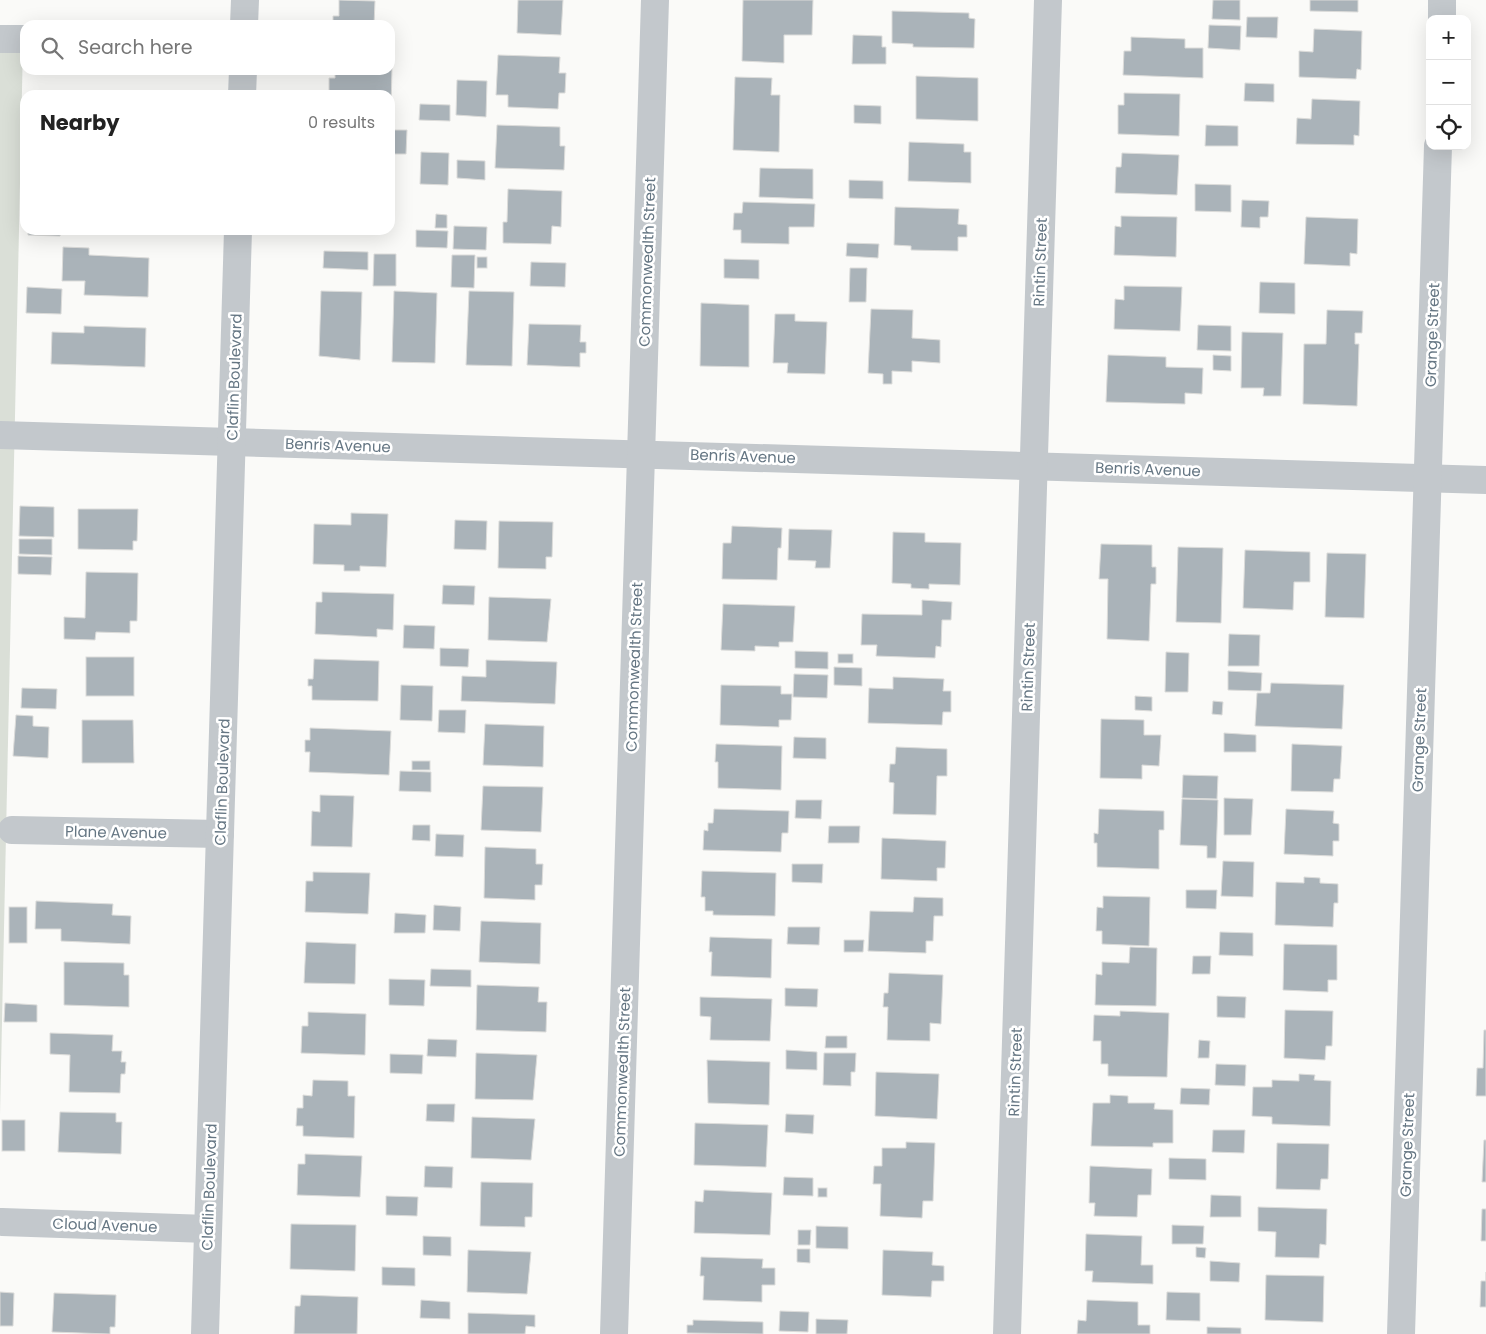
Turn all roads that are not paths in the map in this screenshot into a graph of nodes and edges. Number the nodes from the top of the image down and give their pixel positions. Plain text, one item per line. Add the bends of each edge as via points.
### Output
1 (245, 0) edge
2 (655, 0) edge
3 (1048, 0) edge
4 (1442, 0) edge
5 (1442, 15) edge
6 (244, 20) edge
7 (0, 39) edge
8 (20, 39) edge
9 (243, 75) edge
10 (242, 90) edge
11 (1438, 150) edge
12 (238, 235) edge
13 (0, 435) edge
14 (232, 442) junction
15 (641, 453) junction
16 (1034, 466) junction
17 (1427, 478) junction
18 (1486, 480) edge
19 (12, 830) dead end
20 (220, 834) junction
21 (2, 1222) dead end
22 (208, 1229) junction
23 (205, 1334) edge
24 (614, 1334) edge
25 (1007, 1334) edge
26 (1401, 1334) edge

1 - 6 street
2 - 15 street, Commonwealth Street
3 - 16 street, Rintin Street
4 - 5 street
7 - 8 street
9 - 10 street
11 - 17 street, Grange Street
12 - 14 street, Claflin Boulevard
13 - 14 street, Benris Avenue
14 - 15 street, Benris Avenue
14 - 20 street, Claflin Boulevard
15 - 16 street, Benris Avenue
15 - 24 street, Commonwealth Street
16 - 17 street, Benris Avenue
16 - 25 street, Rintin Street
17 - 18 street, Benris Avenue
17 - 26 street, Grange Street
19 - 20 street, Plane Avenue
20 - 22 street, Claflin Boulevard
21 - 22 street, Cloud Avenue
22 - 23 street, Claflin Boulevard

